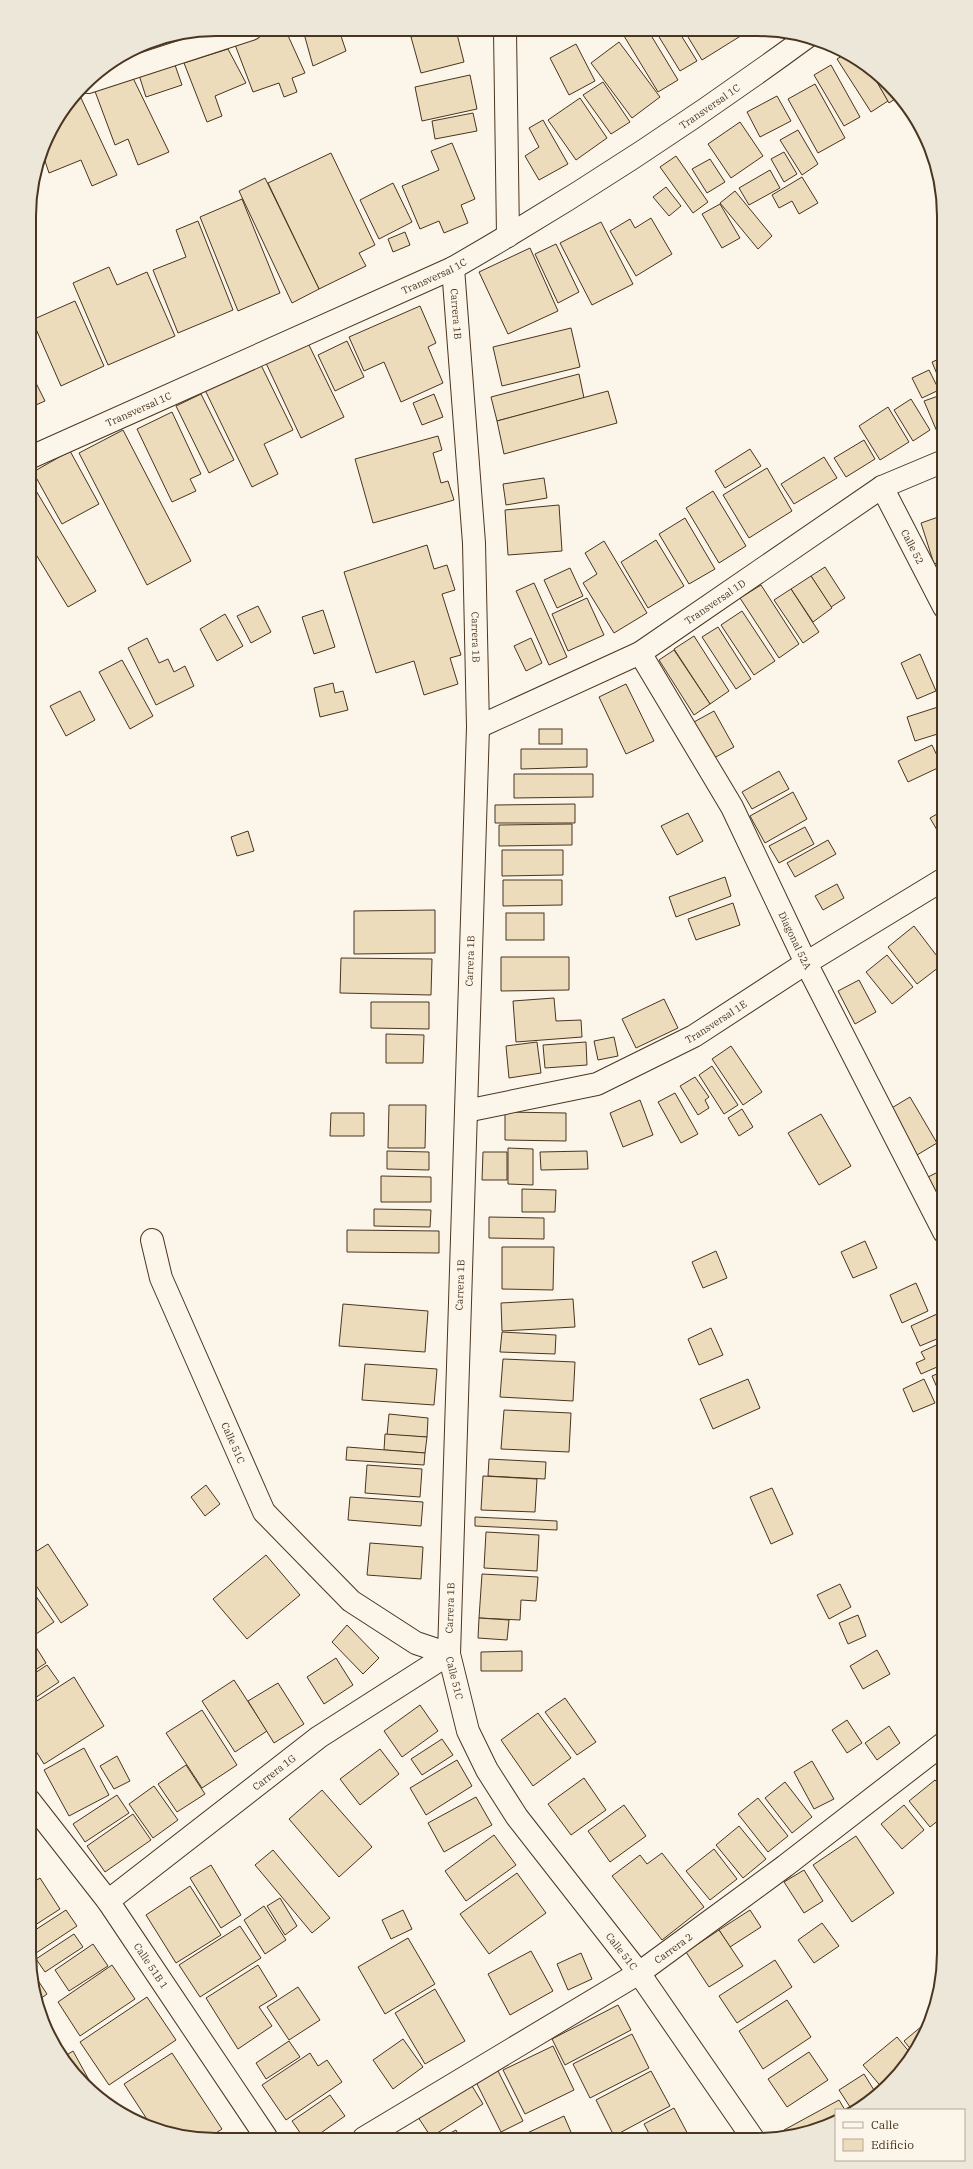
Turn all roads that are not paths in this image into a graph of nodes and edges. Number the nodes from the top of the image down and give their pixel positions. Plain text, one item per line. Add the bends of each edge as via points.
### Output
1 (229, 36) edge
2 (505, 36) edge
3 (801, 41) edge
4 (101, 78) edge
5 (508, 236) junction
6 (453, 268) junction
7 (36, 455) edge
8 (937, 464) edge
9 (882, 487) junction
10 (937, 593) edge
11 (640, 653) junction
12 (478, 726) junction
13 (937, 883) edge
14 (806, 963) junction
15 (466, 1111) junction
16 (937, 1218) edge
17 (152, 1240) dead end
18 (449, 1654) junction
19 (937, 1748) edge
20 (36, 1809) edge
21 (108, 1901) junction
22 (639, 1973) junction
23 (263, 2133) edge
24 (372, 2133) edge
25 (749, 2133) edge

1 - 4 street
2 - 5 street
3 - 5 street, Transversal 1C via 726,96
5 - 6 street, Transversal 1C
6 - 7 street, Transversal 1C
6 - 12 street, Carrera 1B via 474,543
8 - 9 street, Transversal 1D
9 - 10 street, Calle 52
9 - 11 street, Transversal 1D
11 - 12 street, Transversal 1D
11 - 14 street, Diagonal 52A via 732,807
12 - 15 street, Carrera 1B
13 - 14 street, Transversal 1E
14 - 15 street, Transversal 1E via 694,1036 597,1084
14 - 16 street, Diagonal 52A
15 - 18 street, Carrera 1B
17 - 18 street, Calle 51C via 161,1278 264,1512 351,1601 416,1643
18 - 21 street, Carrera 1G via 319,1736
18 - 22 street, Calle 51C via 468,1731 487,1770 517,1817
19 - 22 street, Carrera 2 via 785,1866
20 - 21 street, Calle 51B 1
21 - 23 street, Calle 51B 1
22 - 24 street, Carrera 2
22 - 25 street, Calle 51C

